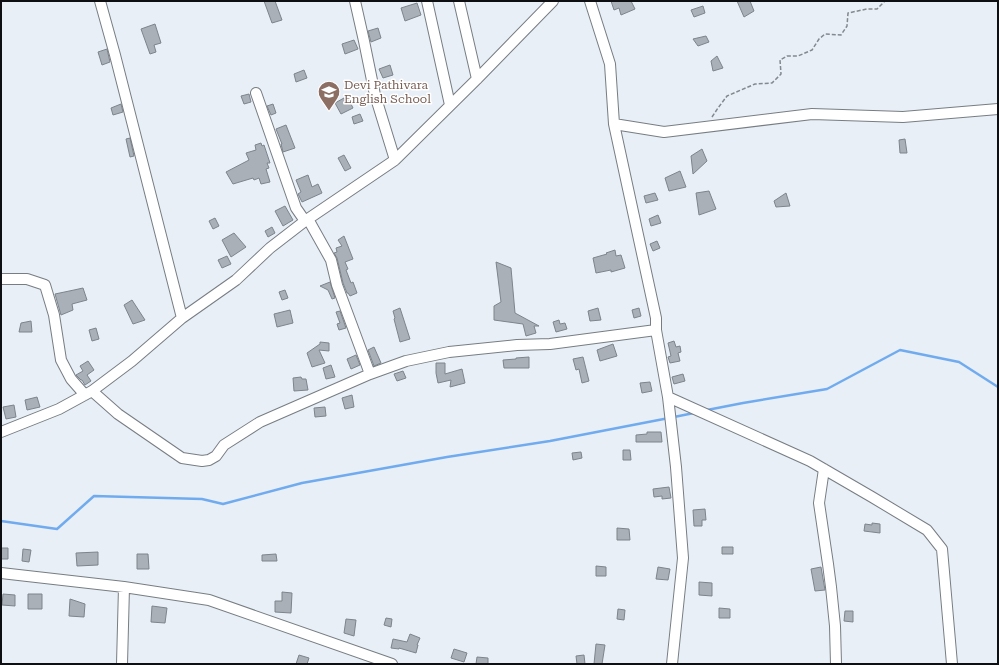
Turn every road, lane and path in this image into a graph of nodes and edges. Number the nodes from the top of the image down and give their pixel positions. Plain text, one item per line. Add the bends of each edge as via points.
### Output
1 (100, 1) edge
2 (355, 1) edge
3 (427, 1) edge
4 (459, 1) edge
5 (554, 1) edge
6 (590, 1) edge
7 (885, 1) edge
8 (477, 79) junction
9 (256, 93) dead end
10 (450, 105) junction
11 (998, 108) edge
12 (710, 122) dead end
13 (614, 124) junction
14 (395, 160) junction
15 (307, 220) junction
16 (1, 279) edge
17 (182, 318) junction
18 (656, 330) junction
19 (370, 374) junction
20 (89, 393) junction
21 (668, 397) junction
22 (1, 432) edge
23 (824, 469) junction
24 (1, 573) edge
25 (124, 587) junction
26 (122, 664) edge
27 (392, 664) edge
28 (672, 664) edge
29 (836, 664) edge
30 (952, 664) edge

1 - 17 street
2 - 14 street via 374,95
3 - 10 street
4 - 8 street
5 - 8 street
6 - 13 street via 610,64
7 - 12 path via 877,9 848,13 847,26 841,35 825,34 812,50 780,60 781,74 772,83 755,84 727,96
8 - 10 street
9 - 15 street via 296,208
10 - 14 street
11 - 13 street via 903,117 812,114 664,132
13 - 18 street via 656,318
14 - 15 street
15 - 17 street via 270,248 236,280
15 - 19 street via 330,260
16 - 20 street via 27,279 46,285 61,360 72,379
17 - 20 street via 132,361
18 - 19 street via 550,344 449,352 406,360
18 - 21 street
19 - 20 street via 260,422 224,446 216,456 202,461 182,458
20 - 22 street via 59,409
21 - 23 street
21 - 28 street via 683,558
23 - 29 street via 819,503 831,587
23 - 30 street via 927,530 942,549
24 - 25 street
25 - 26 street
25 - 27 street via 209,600

